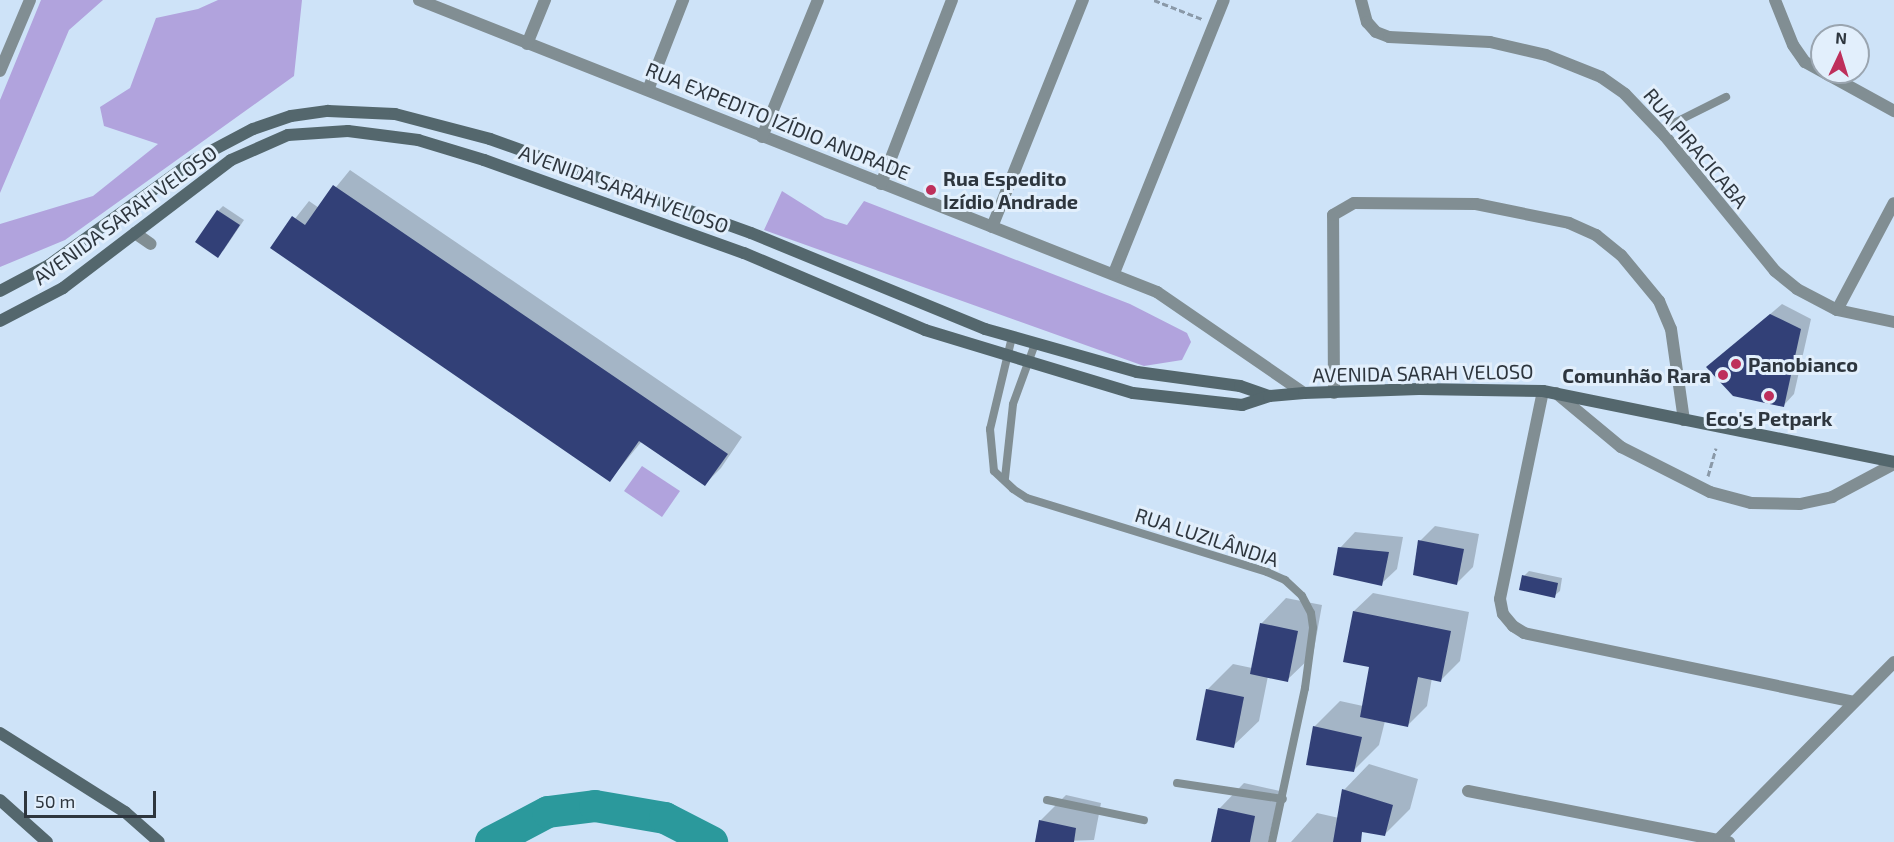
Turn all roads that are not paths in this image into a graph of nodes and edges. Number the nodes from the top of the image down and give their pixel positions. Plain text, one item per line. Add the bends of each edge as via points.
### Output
1 (30, 0) edge
2 (419, 0) edge
3 (545, 0) edge
4 (683, 0) edge
5 (818, 0) edge
6 (952, 0) edge
7 (1083, 0) edge
8 (1224, 0) edge
9 (1361, 0) edge
10 (1775, 0) edge
11 (527, 44) junction
12 (0, 71) edge
13 (648, 90) junction
14 (1726, 97) dead end
15 (1894, 111) edge
16 (1660, 130) junction
17 (762, 137) junction
18 (881, 184) junction
19 (1894, 203) edge
20 (992, 227) junction
21 (135, 233) junction
22 (151, 244) dead end
23 (1114, 273) junction
24 (0, 291) edge
25 (1837, 310) junction
26 (0, 321) edge
27 (1894, 322) edge
28 (1012, 337) junction
29 (1035, 344) junction
30 (1007, 356) junction
31 (1028, 362) junction
32 (1549, 392) junction
33 (1304, 393) junction
34 (1334, 393) junction
35 (1269, 396) junction
36 (1684, 420) junction
37 (1894, 463) edge
38 (1005, 478) junction
39 (1894, 662) edge
40 (1854, 702) junction
41 (0, 733) edge
42 (1177, 783) dead end
43 (1468, 791) dead end
44 (1283, 799) junction
45 (0, 800) edge
46 (1047, 800) dead end
47 (1144, 820) dead end
48 (1724, 841) edge
49 (47, 842) edge
50 (159, 842) edge
51 (1272, 842) edge

1 - 12 street
2 - 11 street, RUA EXPEDITO IZÍDIO ANDRADE
3 - 11 street
4 - 13 street
5 - 17 street
6 - 18 street
7 - 20 street
8 - 23 street
9 - 16 street, RUA PIRACICABA via 1367,22 1376,32 1389,37 1490,42 1578,65 1625,94
10 - 15 street via 1793,45 1805,62
11 - 13 street, RUA EXPEDITO IZÍDIO ANDRADE
13 - 17 street, RUA EXPEDITO IZÍDIO ANDRADE
14 - 16 lane
16 - 25 street, RUA PIRACICABA via 1775,271 1797,289
17 - 18 street, RUA EXPEDITO IZÍDIO ANDRADE
18 - 20 street, RUA EXPEDITO IZÍDIO ANDRADE
19 - 25 street
20 - 23 street, RUA EXPEDITO IZÍDIO ANDRADE
21 - 22 street
21 - 26 main road, AVENIDA SARAH VELOSO via 63,288
21 - 30 main road, AVENIDA SARAH VELOSO via 231,160 288,135 348,131 394,136 484,160 744,253 926,330
23 - 33 street, RUA EXPEDITO IZÍDIO ANDRADE via 1157,292
24 - 28 main road, AVENIDA SARAH VELOSO via 49,265 196,159 249,131 291,116 356,111 395,114 490,139 751,233 933,311
25 - 27 street, RUA PIRACICABA
28 - 29 main road, AVENIDA SARAH VELOSO
28 - 30 lane, RUA LUZILÂNDIA
29 - 31 lane
29 - 35 main road, AVENIDA SARAH VELOSO via 1137,372 1240,386
30 - 31 main road, AVENIDA SARAH VELOSO
30 - 38 lane, RUA LUZILÂNDIA via 990,429 994,471
31 - 35 main road, AVENIDA SARAH VELOSO via 1133,393 1242,405
31 - 38 lane via 1014,404
32 - 34 main road, AVENIDA SARAH VELOSO via 1419,389
32 - 36 main road, AVENIDA SARAH VELOSO
32 - 37 street via 1621,447 1710,492 1751,503 1800,504 1832,497
32 - 40 street via 1500,599 1503,614 1513,626 1524,633
33 - 34 main road, AVENIDA SARAH VELOSO
33 - 35 main road, AVENIDA SARAH VELOSO
34 - 36 street via 1333,215 1354,203 1476,204 1569,223 1596,235 1622,255 1659,301 1671,329
36 - 37 main road, AVENIDA SARAH VELOSO
38 - 44 lane, RUA LUZILÂNDIA via 1027,498 1267,572 1285,580 1302,596 1314,628
39 - 40 street
40 - 48 street
41 - 50 main road via 125,813
42 - 44 lane
43 - 48 street
44 - 51 lane, RUA LUZILÂNDIA
45 - 49 main road
46 - 47 lane

